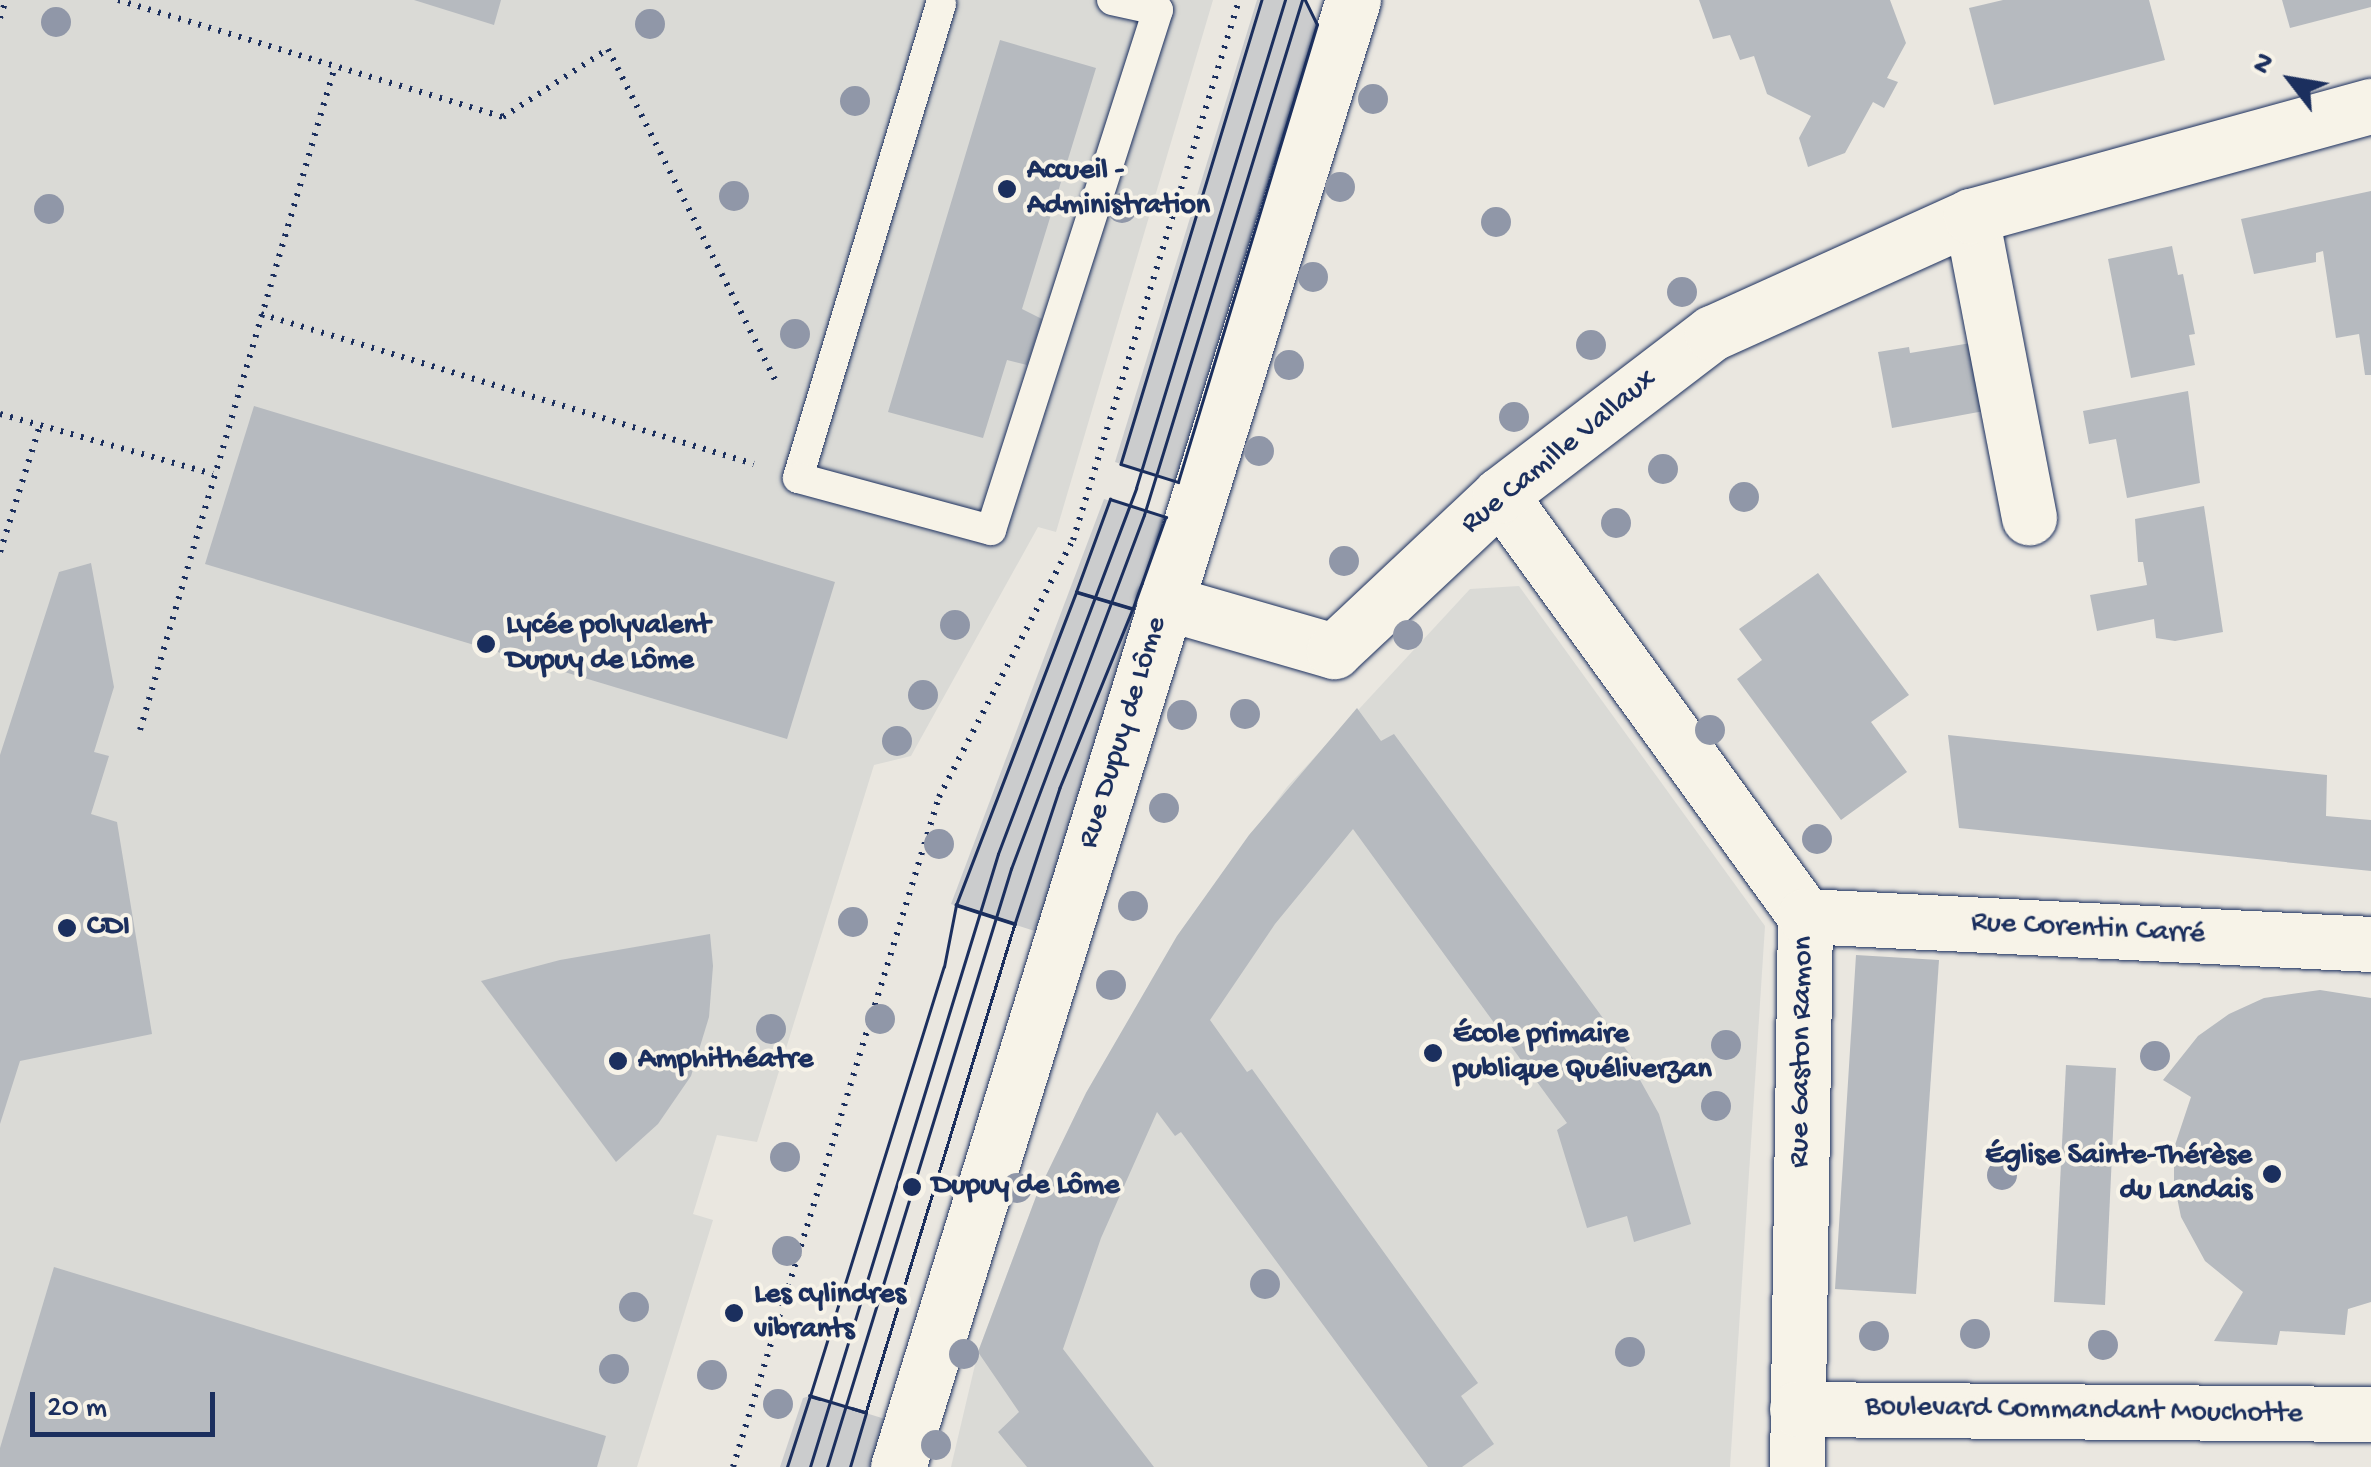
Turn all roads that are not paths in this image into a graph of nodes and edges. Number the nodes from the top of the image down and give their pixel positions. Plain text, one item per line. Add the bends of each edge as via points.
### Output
1 (1112, 0) edge
2 (1353, 0) edge
3 (937, 2) edge
4 (2371, 106) edge
5 (1971, 216) junction
6 (1500, 495) junction
7 (2029, 517) dead end
8 (1164, 602) junction
9 (1805, 916) junction
10 (2371, 944) edge
11 (1798, 1409) junction
12 (2371, 1414) edge
13 (898, 1467) edge
14 (1797, 1467) edge

1 - 3 lane via 1158,10 991,530 798,478
2 - 8 street, Rue Dupuy de Lôme
4 - 5 street, Rue Camille Vallaux
5 - 6 street, Rue Camille Vallaux via 1712,333
5 - 7 street
6 - 8 street, Rue Camille Vallaux via 1334,651
6 - 9 street, Rue Gaston Ramon
8 - 13 street, Rue Dupuy de Lôme
9 - 10 street, Rue Corentin Carré
9 - 11 street, Rue Gaston Ramon
11 - 12 street, Boulevard Commandant Mouchotte
11 - 14 street, Rue Gaston Ramon

